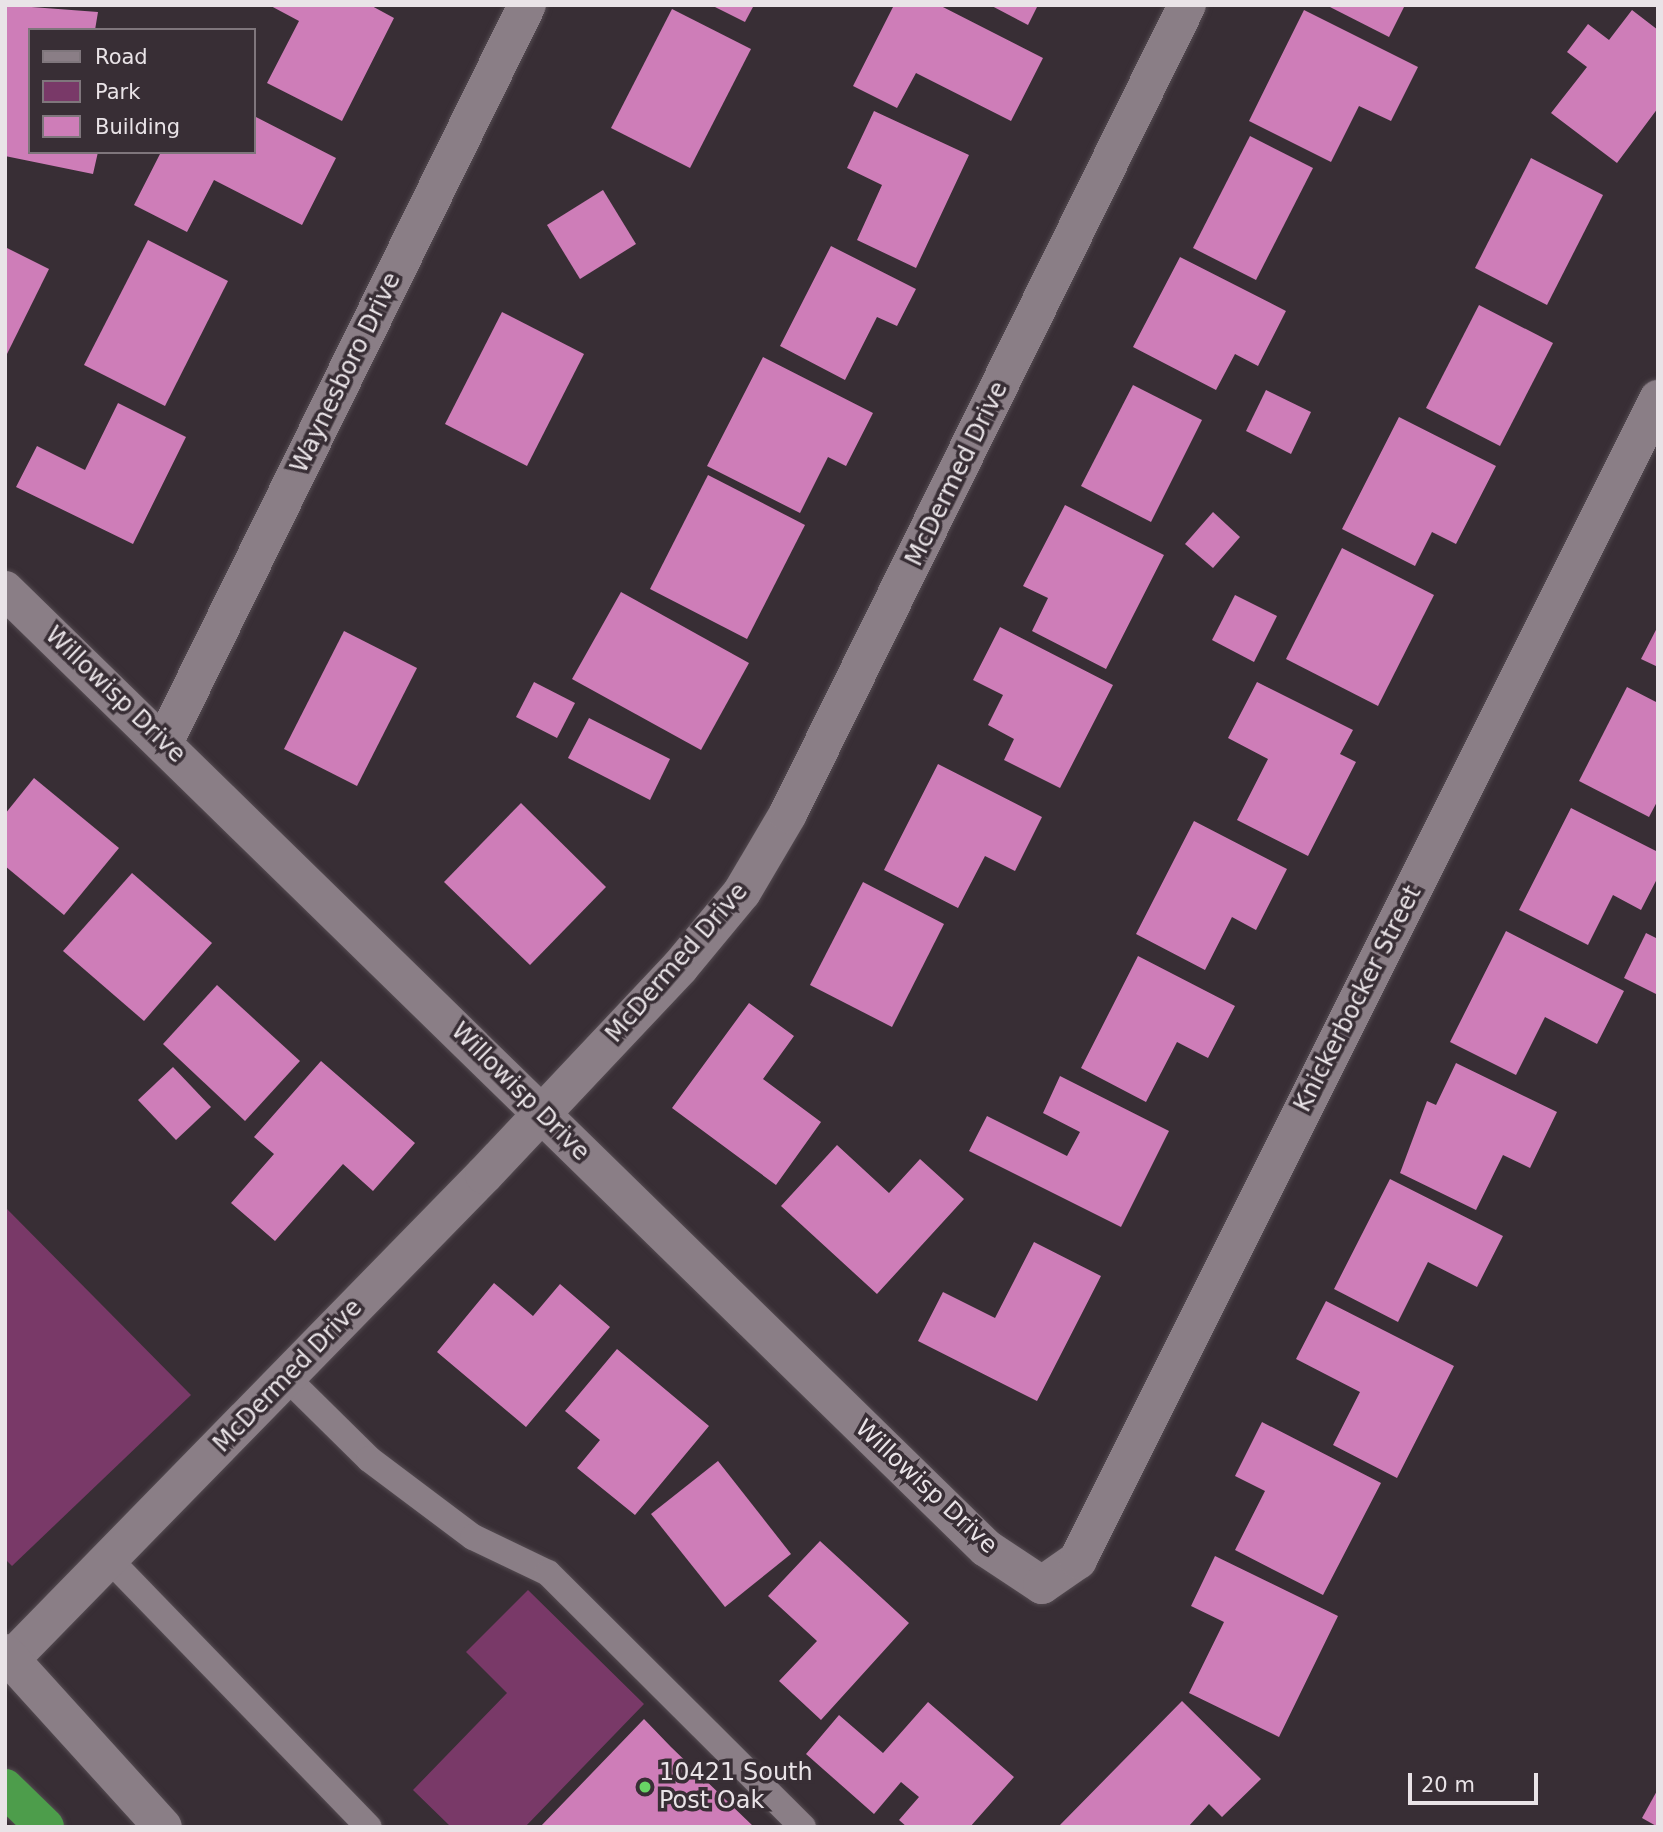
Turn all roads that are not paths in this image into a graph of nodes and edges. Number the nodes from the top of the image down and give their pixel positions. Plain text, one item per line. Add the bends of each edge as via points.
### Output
1 (527, 5) edge
2 (1187, 5) edge
3 (1658, 399) edge
4 (5, 590) edge
5 (165, 741) junction
6 (542, 1114) junction
7 (286, 1378) junction
8 (109, 1559) junction
9 (1042, 1585) joint
10 (8, 1656) edge
11 (5, 1788) edge
12 (45, 1827) edge
13 (163, 1827) edge
14 (369, 1827) edge
15 (803, 1827) edge

1 - 5 street, Waynesboro Drive
2 - 6 street, McDermed Drive via 788,814 742,892 680,967
3 - 9 street, Knickerbocker Street via 1078,1560
4 - 5 street, Willowisp Drive
5 - 6 street, Willowisp Drive
6 - 7 street, McDermed Drive
6 - 9 street, Willowisp Drive via 986,1548
7 - 8 street, McDermed Drive
7 - 15 lane via 369,1459 473,1536 548,1573
8 - 10 street, McDermed Drive
8 - 14 lane
10 - 13 street
11 - 12 highway

